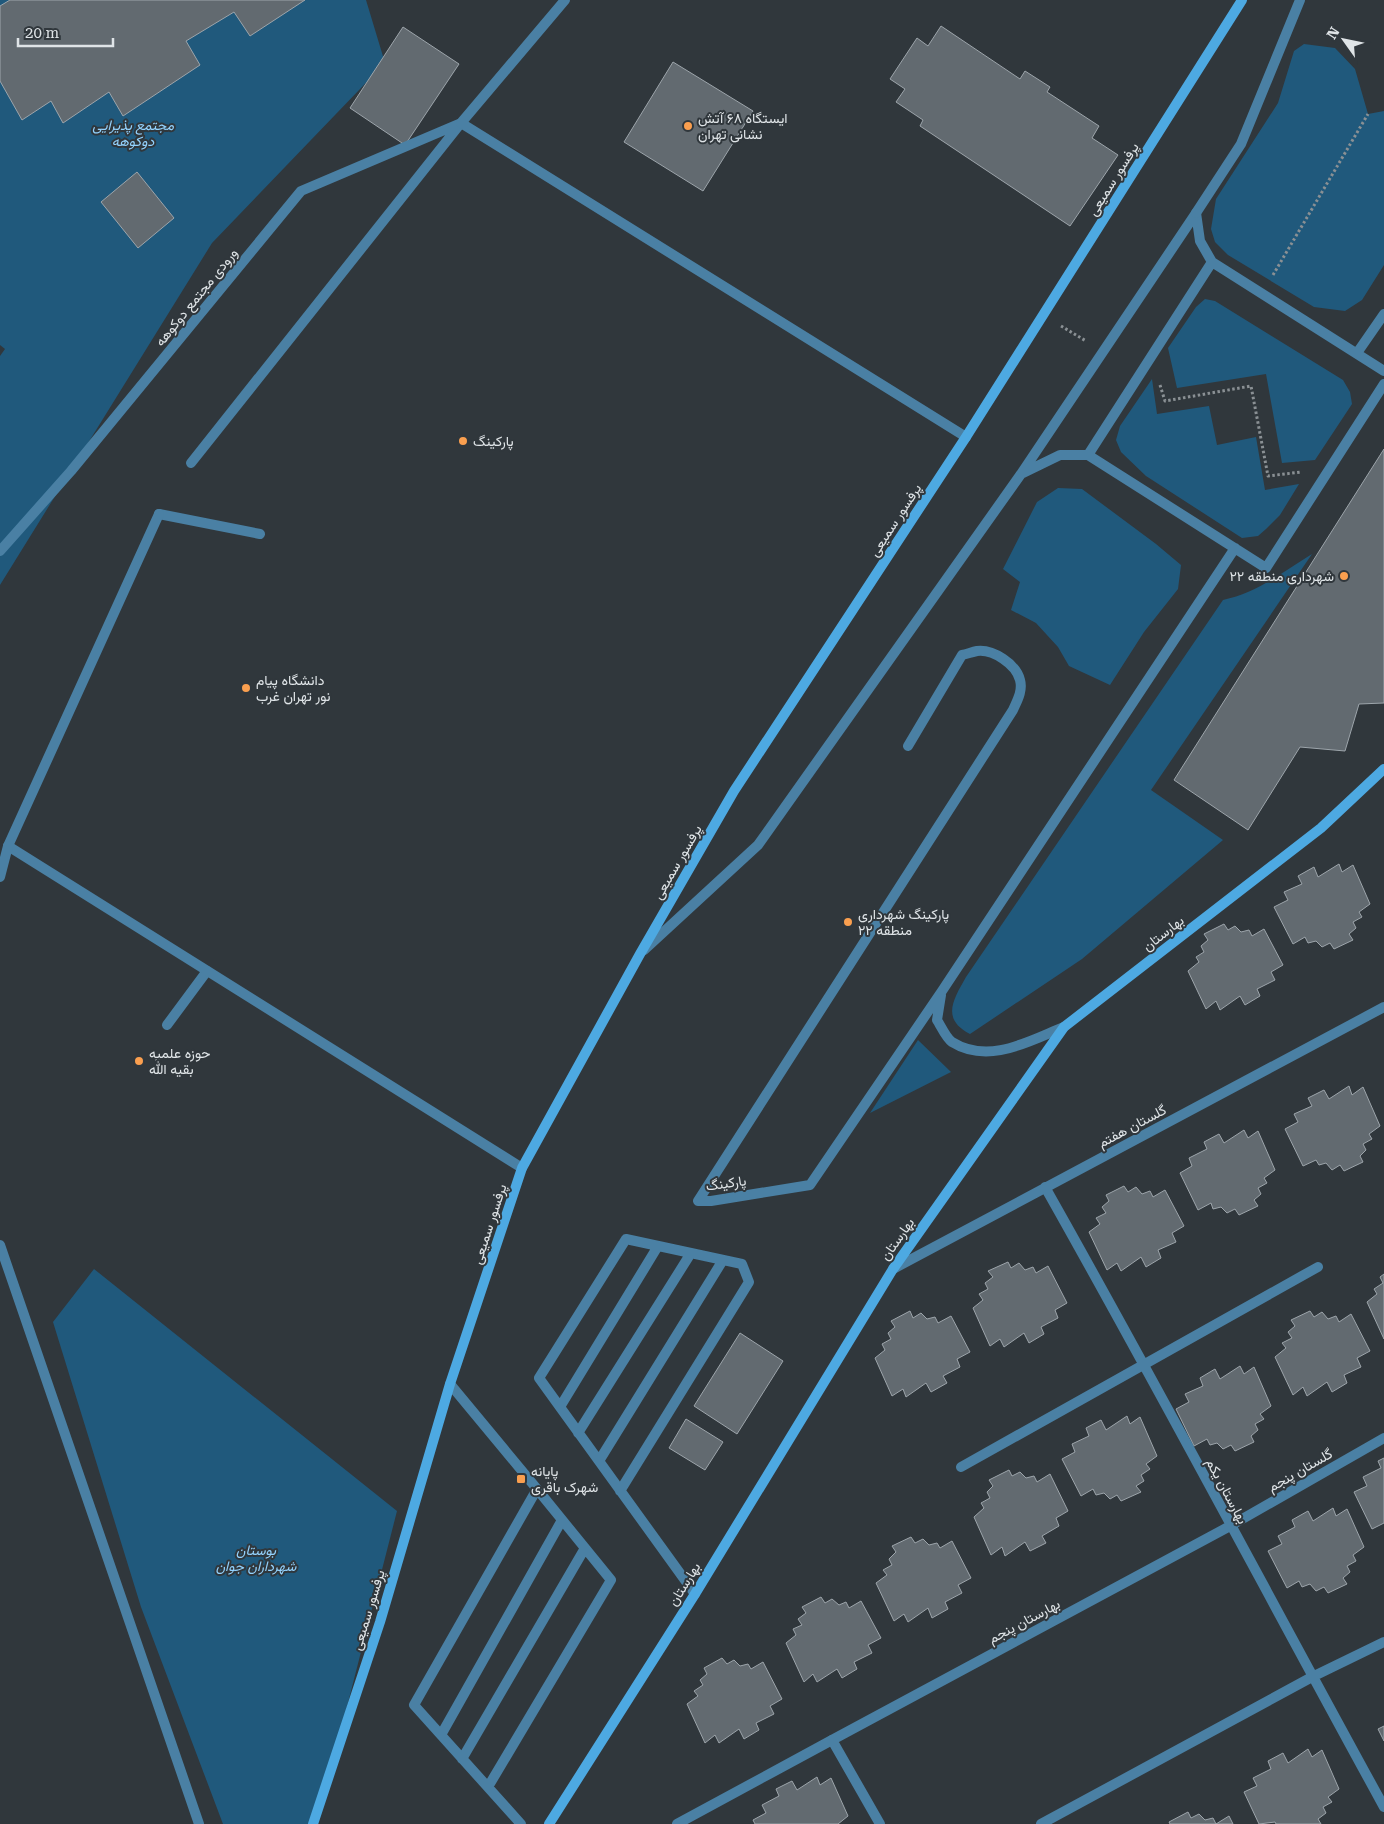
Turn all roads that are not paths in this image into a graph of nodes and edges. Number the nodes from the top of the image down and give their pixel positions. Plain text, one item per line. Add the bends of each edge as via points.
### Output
1 (566, 0) edge
2 (1242, 0) edge
3 (1300, 0) edge
4 (461, 123) junction
5 (1196, 213) junction
6 (1212, 262) junction
7 (1384, 314) edge
8 (1357, 353) junction
9 (1384, 371) edge
10 (1384, 384) edge
11 (966, 436) junction
12 (1088, 455) junction
13 (191, 463) dead end
14 (1022, 474) junction
15 (260, 534) dead end
16 (1235, 548) junction
17 (0, 552) edge
18 (908, 746) dead end
19 (1384, 769) edge
20 (8, 846) junction
21 (0, 877) edge
22 (640, 954) junction
23 (207, 971) junction
24 (942, 991) junction
25 (1384, 1007) edge
26 (166, 1025) dead end
27 (1064, 1027) junction
28 (522, 1168) junction
29 (1045, 1187) junction
30 (0, 1246) edge
31 (658, 1246) junction
32 (691, 1253) junction
33 (723, 1260) junction
34 (1318, 1267) dead end
35 (892, 1269) junction
36 (1145, 1364) junction
37 (450, 1384) junction
38 (560, 1407) junction
39 (578, 1433) junction
40 (1384, 1438) edge
41 (599, 1461) junction
42 (961, 1467) dead end
43 (537, 1489) junction
44 (620, 1491) junction
45 (562, 1520) junction
46 (1230, 1526) junction
47 (584, 1548) junction
48 (695, 1594) junction
49 (1384, 1642) edge
50 (1312, 1677) junction
51 (441, 1735) junction
52 (832, 1740) junction
53 (462, 1759) junction
54 (488, 1787) junction
55 (1384, 1808) edge
56 (199, 1824) edge
57 (313, 1824) edge
58 (521, 1824) edge
59 (549, 1824) edge
60 (677, 1824) edge
61 (880, 1824) edge
62 (1041, 1824) edge

1 - 4 street
2 - 11 main road, پرفسور سمیعی
3 - 5 street via 1241,144
4 - 11 street
4 - 13 street
4 - 17 street, ورودی مجتمع دوکوهه via 301,191 71,471
5 - 6 street via 1200,241
5 - 14 street
6 - 8 street
6 - 12 street
7 - 8 street
8 - 9 street
10 - 16 street via 1266,568
11 - 22 main road, پرفسور سمیعی via 734,791
12 - 14 street via 1060,455
12 - 16 street
14 - 22 street via 758,845
15 - 20 street via 159,514
16 - 24 street
18 - 24 street, پارکینگ via 962,655 979,651 995,654 1012,667 1020,680 1020,697 1013,710 698,1201 810,1184
19 - 27 main road, بهارستان via 1321,828
20 - 21 street
20 - 23 street
22 - 28 main road, پرفسور سمیعی
23 - 26 street
23 - 28 street
24 - 27 street via 937,1020 951,1041 979,1053 1007,1050
25 - 29 street, گلستان هفتم
27 - 35 main road, بهارستان
28 - 37 main road, پرفسور سمیعی
29 - 35 street, گلستان هفتم
29 - 36 street, بهارستان یکم
30 - 56 street
31 - 32 street
31 - 38 street
31 - 38 street via 626,1239 539,1378
32 - 33 street
32 - 39 street
33 - 41 street
33 - 44 street via 742,1264 749,1282
34 - 36 street
35 - 48 main road, بهارستان
36 - 42 street
36 - 46 street, بهارستان یکم
37 - 43 street
37 - 57 main road, پرفسور سمیعی via 380,1622
38 - 39 street
39 - 41 street
40 - 46 street, گلستان پنجم
41 - 44 street
43 - 45 street
43 - 51 street via 414,1705
44 - 48 street
45 - 47 street
45 - 51 street
46 - 50 street, بهارستان یکم
46 - 52 street, بهارستان پنجم
47 - 53 street
47 - 54 street via 611,1580
48 - 59 main road, بهارستان
49 - 50 street
50 - 55 street, بهارستان یکم
50 - 62 street
51 - 53 street
52 - 60 street, بهارستان پنجم
52 - 61 street
53 - 54 street
54 - 58 street

